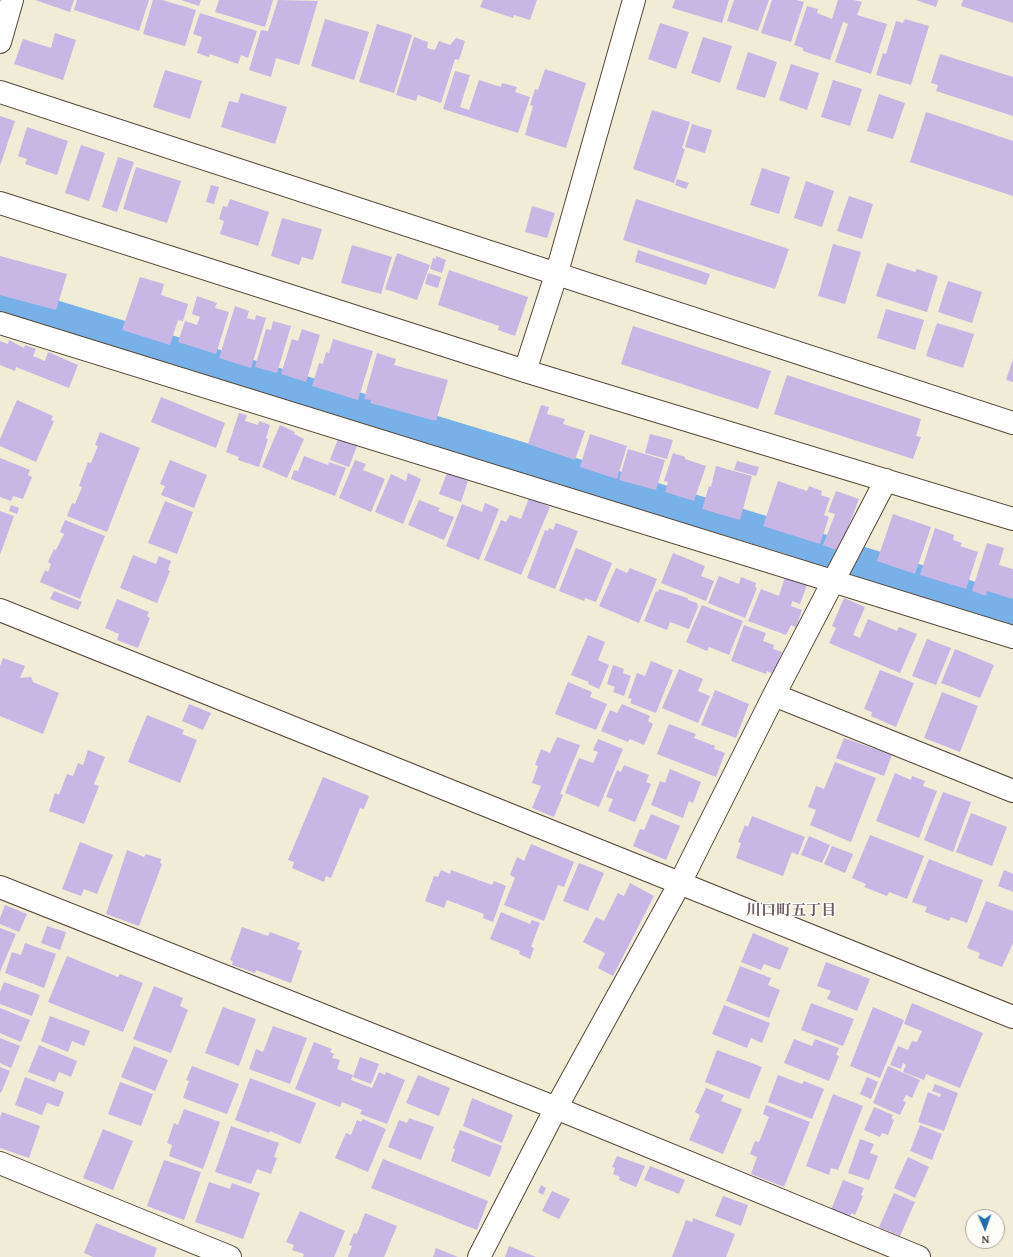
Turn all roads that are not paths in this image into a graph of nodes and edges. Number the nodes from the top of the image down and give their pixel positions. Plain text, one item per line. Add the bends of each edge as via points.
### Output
1 (12, 0) edge
2 (634, 0) edge
3 (0, 42) edge
4 (0, 92) edge
5 (0, 202) edge
6 (557, 272) junction
7 (0, 323) edge
8 (525, 371) junction
9 (1013, 422) edge
10 (886, 480) junction
11 (1013, 519) edge
12 (835, 582) junction
13 (0, 610) edge
14 (1013, 637) edge
15 (774, 695) junction
16 (1013, 791) edge
17 (680, 884) junction
18 (0, 888) edge
19 (1013, 1017) edge
20 (556, 1108) junction
21 (0, 1164) edge
22 (230, 1257) edge
23 (480, 1257) edge
24 (919, 1257) edge

1 - 3 street
2 - 6 street
4 - 6 street
5 - 8 street
6 - 8 street
6 - 9 street
7 - 12 street
8 - 10 street
10 - 11 street
10 - 12 street
12 - 14 street
12 - 15 street
13 - 17 street
15 - 16 street
15 - 17 street
17 - 19 street
17 - 20 street
18 - 20 street
20 - 23 street
20 - 24 street
21 - 22 street

